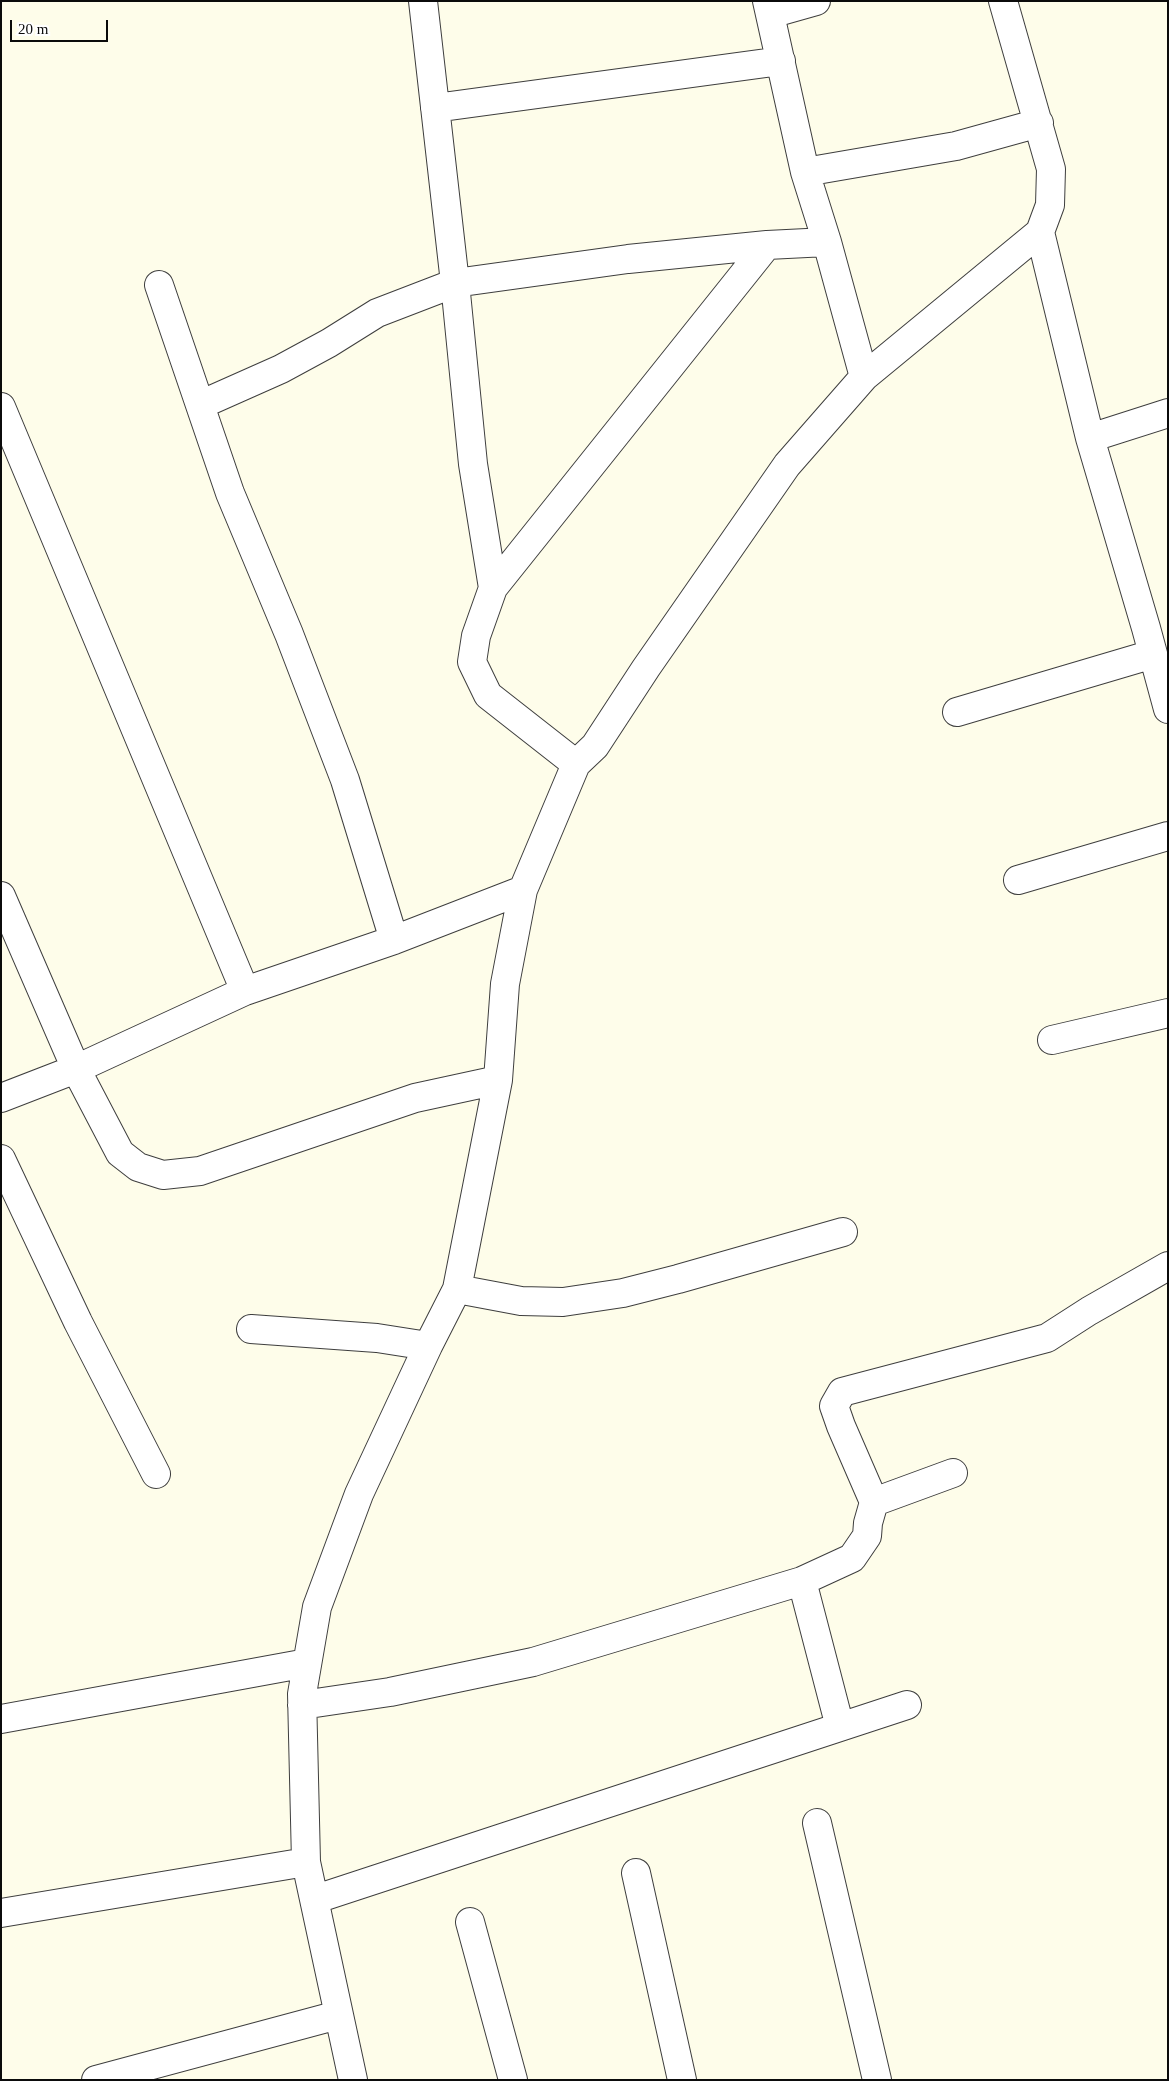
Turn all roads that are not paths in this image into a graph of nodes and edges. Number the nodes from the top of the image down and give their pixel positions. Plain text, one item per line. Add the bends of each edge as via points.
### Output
1 (423, 1) edge
2 (816, 1) edge
3 (1003, 1) edge
4 (769, 8) edge
5 (781, 61) junction
6 (435, 108) junction
7 (1039, 123) junction
8 (805, 172) junction
9 (1040, 232) junction
10 (827, 242) junction
11 (767, 245) junction
12 (455, 283) junction
13 (159, 285) dead end
14 (864, 377) junction
15 (200, 405) junction
16 (1, 407) edge
17 (1168, 413) edge
18 (1090, 438) junction
19 (493, 588) junction
20 (1157, 625) edge
21 (1153, 654) junction
22 (1168, 709) edge
23 (957, 712) dead end
24 (576, 764) junction
25 (1168, 836) edge
26 (1018, 880) dead end
27 (523, 890) junction
28 (1, 896) edge
29 (394, 940) junction
30 (245, 991) junction
31 (1168, 1013) edge
32 (1052, 1040) dead end
33 (76, 1069) junction
34 (498, 1080) junction
35 (1, 1098) edge
36 (1, 1159) edge
37 (842, 1232) dead end
38 (1168, 1266) edge
39 (457, 1289) junction
40 (251, 1329) dead end
41 (428, 1346) junction
42 (953, 1473) dead end
43 (156, 1474) dead end
44 (874, 1502) junction
45 (802, 1581) junction
46 (307, 1663) junction
47 (302, 1704) junction
48 (907, 1706) dead end
49 (1, 1719) edge
50 (840, 1727) junction
51 (817, 1823) dead end
52 (306, 1862) junction
53 (636, 1873) dead end
54 (316, 1900) junction
55 (1, 1913) edge
56 (470, 1922) dead end
57 (338, 2015) junction
58 (96, 2080) edge
59 (353, 2080) edge
60 (513, 2080) edge
61 (682, 2080) edge
62 (877, 2080) edge

1 - 6 street
2 - 4 street
3 - 7 street
4 - 5 street
5 - 6 street
5 - 8 street
6 - 12 street
7 - 8 street via 956,146
7 - 9 street via 1051,169 1050,205
8 - 10 street
9 - 14 street
9 - 18 street
10 - 11 street
10 - 14 street
11 - 12 street
11 - 19 street
12 - 15 street via 377,313 280,369
12 - 19 street via 473,464
13 - 15 street
14 - 24 street via 787,465 595,746
15 - 29 street via 230,493 345,780
16 - 30 street
17 - 18 street
18 - 20 street
19 - 24 street via 476,636 472,662 488,695
20 - 21 street
21 - 22 street
21 - 23 street
24 - 27 street
25 - 26 street
27 - 29 street
27 - 34 street via 505,984
28 - 33 street
29 - 30 street
30 - 33 street
31 - 32 street
33 - 34 street via 120,1153 138,1167 163,1175 200,1171 416,1098
33 - 35 street
34 - 39 street
36 - 43 street via 74,1314
37 - 39 street via 669,1282 563,1302 521,1301
38 - 44 street via 1047,1338 842,1392 834,1406
39 - 41 street
40 - 41 street via 377,1338
41 - 46 street via 359,1494 317,1607
42 - 44 street
44 - 45 street via 866,1536 852,1558
45 - 47 street via 533,1662 390,1692
45 - 50 street
46 - 47 street
46 - 49 street
47 - 52 street
48 - 50 street
50 - 54 street
51 - 62 street
52 - 54 street
52 - 55 street
53 - 61 street
54 - 57 street
56 - 60 street
57 - 58 street
57 - 59 street

